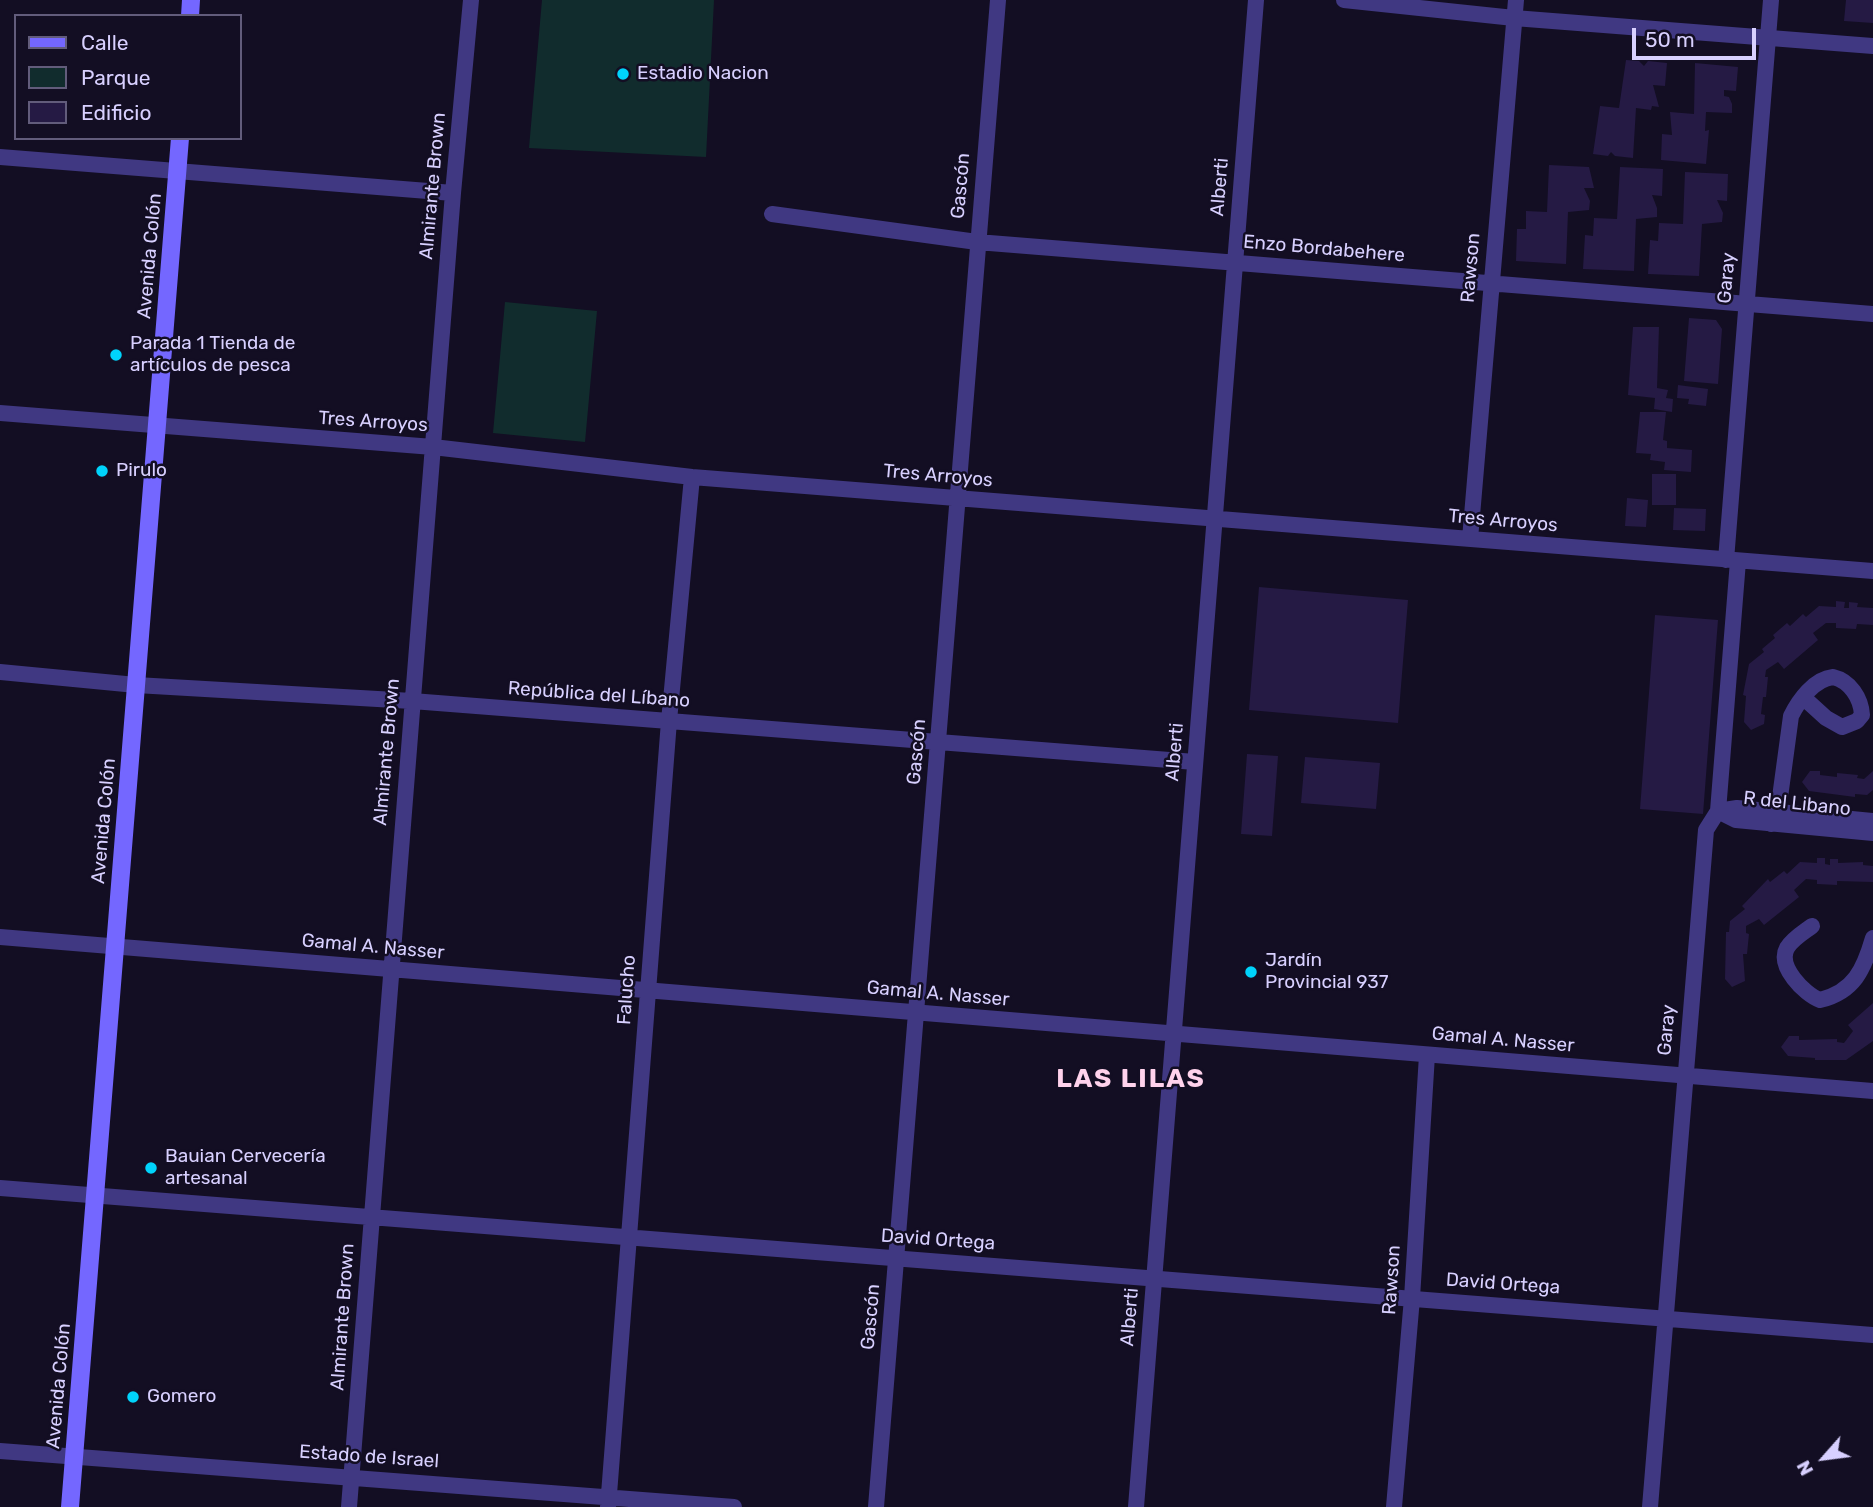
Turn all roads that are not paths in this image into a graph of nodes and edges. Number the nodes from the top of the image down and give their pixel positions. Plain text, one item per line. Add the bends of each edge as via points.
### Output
1 (471, 0) edge
2 (998, 0) edge
3 (1256, 0) edge
4 (1344, 0) edge
5 (1516, 0) edge
6 (1771, 0) edge
7 (1514, 18) junction
8 (1768, 39) junction
9 (1873, 46) edge
10 (180, 140) edge
11 (0, 158) edge
12 (178, 171) junction
13 (453, 193) junction
14 (772, 214) dead end
15 (977, 242) junction
16 (1235, 262) junction
17 (1491, 283) junction
18 (1746, 304) junction
19 (1873, 314) edge
20 (0, 413) edge
21 (157, 427) junction
22 (433, 447) junction
23 (692, 477) junction
24 (960, 498) junction
25 (1215, 519) junction
26 (1471, 539) junction
27 (1732, 560) junction
28 (1873, 571) edge
29 (0, 672) edge
30 (136, 685) junction
31 (1804, 698) dead end
32 (412, 701) junction
33 (669, 721) junction
34 (939, 742) junction
35 (1195, 762) junction
36 (1718, 811) junction
37 (1774, 818) junction
38 (1873, 821) edge
39 (1873, 833) edge
40 (1812, 926) dead end
41 (0, 937) edge
42 (1873, 938) edge
43 (115, 947) junction
44 (391, 970) junction
45 (648, 991) junction
46 (917, 1013) junction
47 (1174, 1034) junction
48 (1427, 1055) junction
49 (1684, 1076) junction
50 (1873, 1091) edge
51 (0, 1188) edge
52 (95, 1195) junction
53 (372, 1217) junction
54 (629, 1237) junction
55 (897, 1258) junction
56 (1154, 1278) junction
57 (1412, 1298) junction
58 (1665, 1318) junction
59 (1873, 1335) edge
60 (0, 1451) edge
61 (75, 1457) junction
62 (351, 1476) junction
63 (609, 1502) edge
64 (70, 1507) edge
65 (349, 1507) edge
66 (734, 1507) edge
67 (876, 1507) edge
68 (1136, 1507) edge
69 (1394, 1507) edge
70 (1650, 1507) edge

1 - 13 street, Almirante Brown
2 - 15 street, Gascón
3 - 16 street, Alberti
4 - 7 street
5 - 7 street, Rawson
6 - 8 street, Garay
7 - 8 street
7 - 17 street, Rawson
8 - 9 street
8 - 18 street, Garay
10 - 12 main road, Avenida Colón
11 - 12 street
12 - 13 street
12 - 21 main road, Avenida Colón
13 - 22 street, Almirante Brown
14 - 15 street, Enzo Bordabehere
15 - 16 street, Enzo Bordabehere
15 - 24 street, Gascón
16 - 17 street, Enzo Bordabehere
16 - 25 street, Alberti
17 - 18 street, Enzo Bordabehere
17 - 26 street, Rawson
18 - 19 street, Enzo Bordabehere
18 - 27 street, Garay
20 - 21 street, Tres Arroyos
21 - 22 street, Tres Arroyos
21 - 30 main road, Avenida Colón
22 - 23 street, Tres Arroyos
22 - 32 street, Almirante Brown
23 - 24 street, Tres Arroyos
23 - 33 street, Falucho
24 - 25 street, Tres Arroyos
24 - 34 street, Gascón
25 - 26 street, Tres Arroyos
25 - 35 street, Alberti
26 - 27 street, Tres Arroyos
27 - 28 street, Tres Arroyos
27 - 36 street, Garay
29 - 30 street, República del Líbano
30 - 32 street, República del Líbano
30 - 43 main road, Avenida Colón
31 - 37 street via 1791,716
32 - 33 street, República del Líbano
32 - 44 street, Almirante Brown
33 - 34 street, República del Líbano
33 - 45 street, Falucho
34 - 35 street, República del Líbano
34 - 46 street, Gascón
35 - 47 street, Alberti
36 - 37 street, R del Libano via 1736,820
36 - 49 street, Garay via 1706,830
37 - 38 street
37 - 39 street, R del Libano
40 - 42 street via 1788,945 1786,963 1798,985 1820,1000 1856,981
41 - 43 street, Gamal A. Nasser
43 - 44 street, Gamal A. Nasser
43 - 52 main road, Avenida Colón
44 - 45 street, Gamal A. Nasser
44 - 53 street, Almirante Brown
45 - 46 street, Gamal A. Nasser
45 - 54 street, Falucho
46 - 47 street, Gamal A. Nasser
46 - 55 street, Gascón
47 - 48 street, Gamal A. Nasser
47 - 56 street, Alberti
48 - 49 street, Gamal A. Nasser
48 - 57 street, Rawson
49 - 50 street, Gamal A. Nasser
49 - 58 street, Garay
51 - 52 street, David Ortega
52 - 53 street, David Ortega
52 - 61 main road, Avenida Colón
53 - 54 street, David Ortega
53 - 62 street, Almirante Brown
54 - 55 street, David Ortega
54 - 63 street, Falucho
55 - 56 street, David Ortega
55 - 67 street, Gascón
56 - 57 street, David Ortega
56 - 68 street, Alberti
57 - 58 street, David Ortega
57 - 69 street, Rawson
58 - 59 street, David Ortega
58 - 70 street, Garay
60 - 61 street, Estado de Israel
61 - 62 street, Estado de Israel
61 - 64 main road, Avenida Colón
62 - 63 street, Estado de Israel
62 - 65 street, Almirante Brown
63 - 66 street, Estado de Israel

